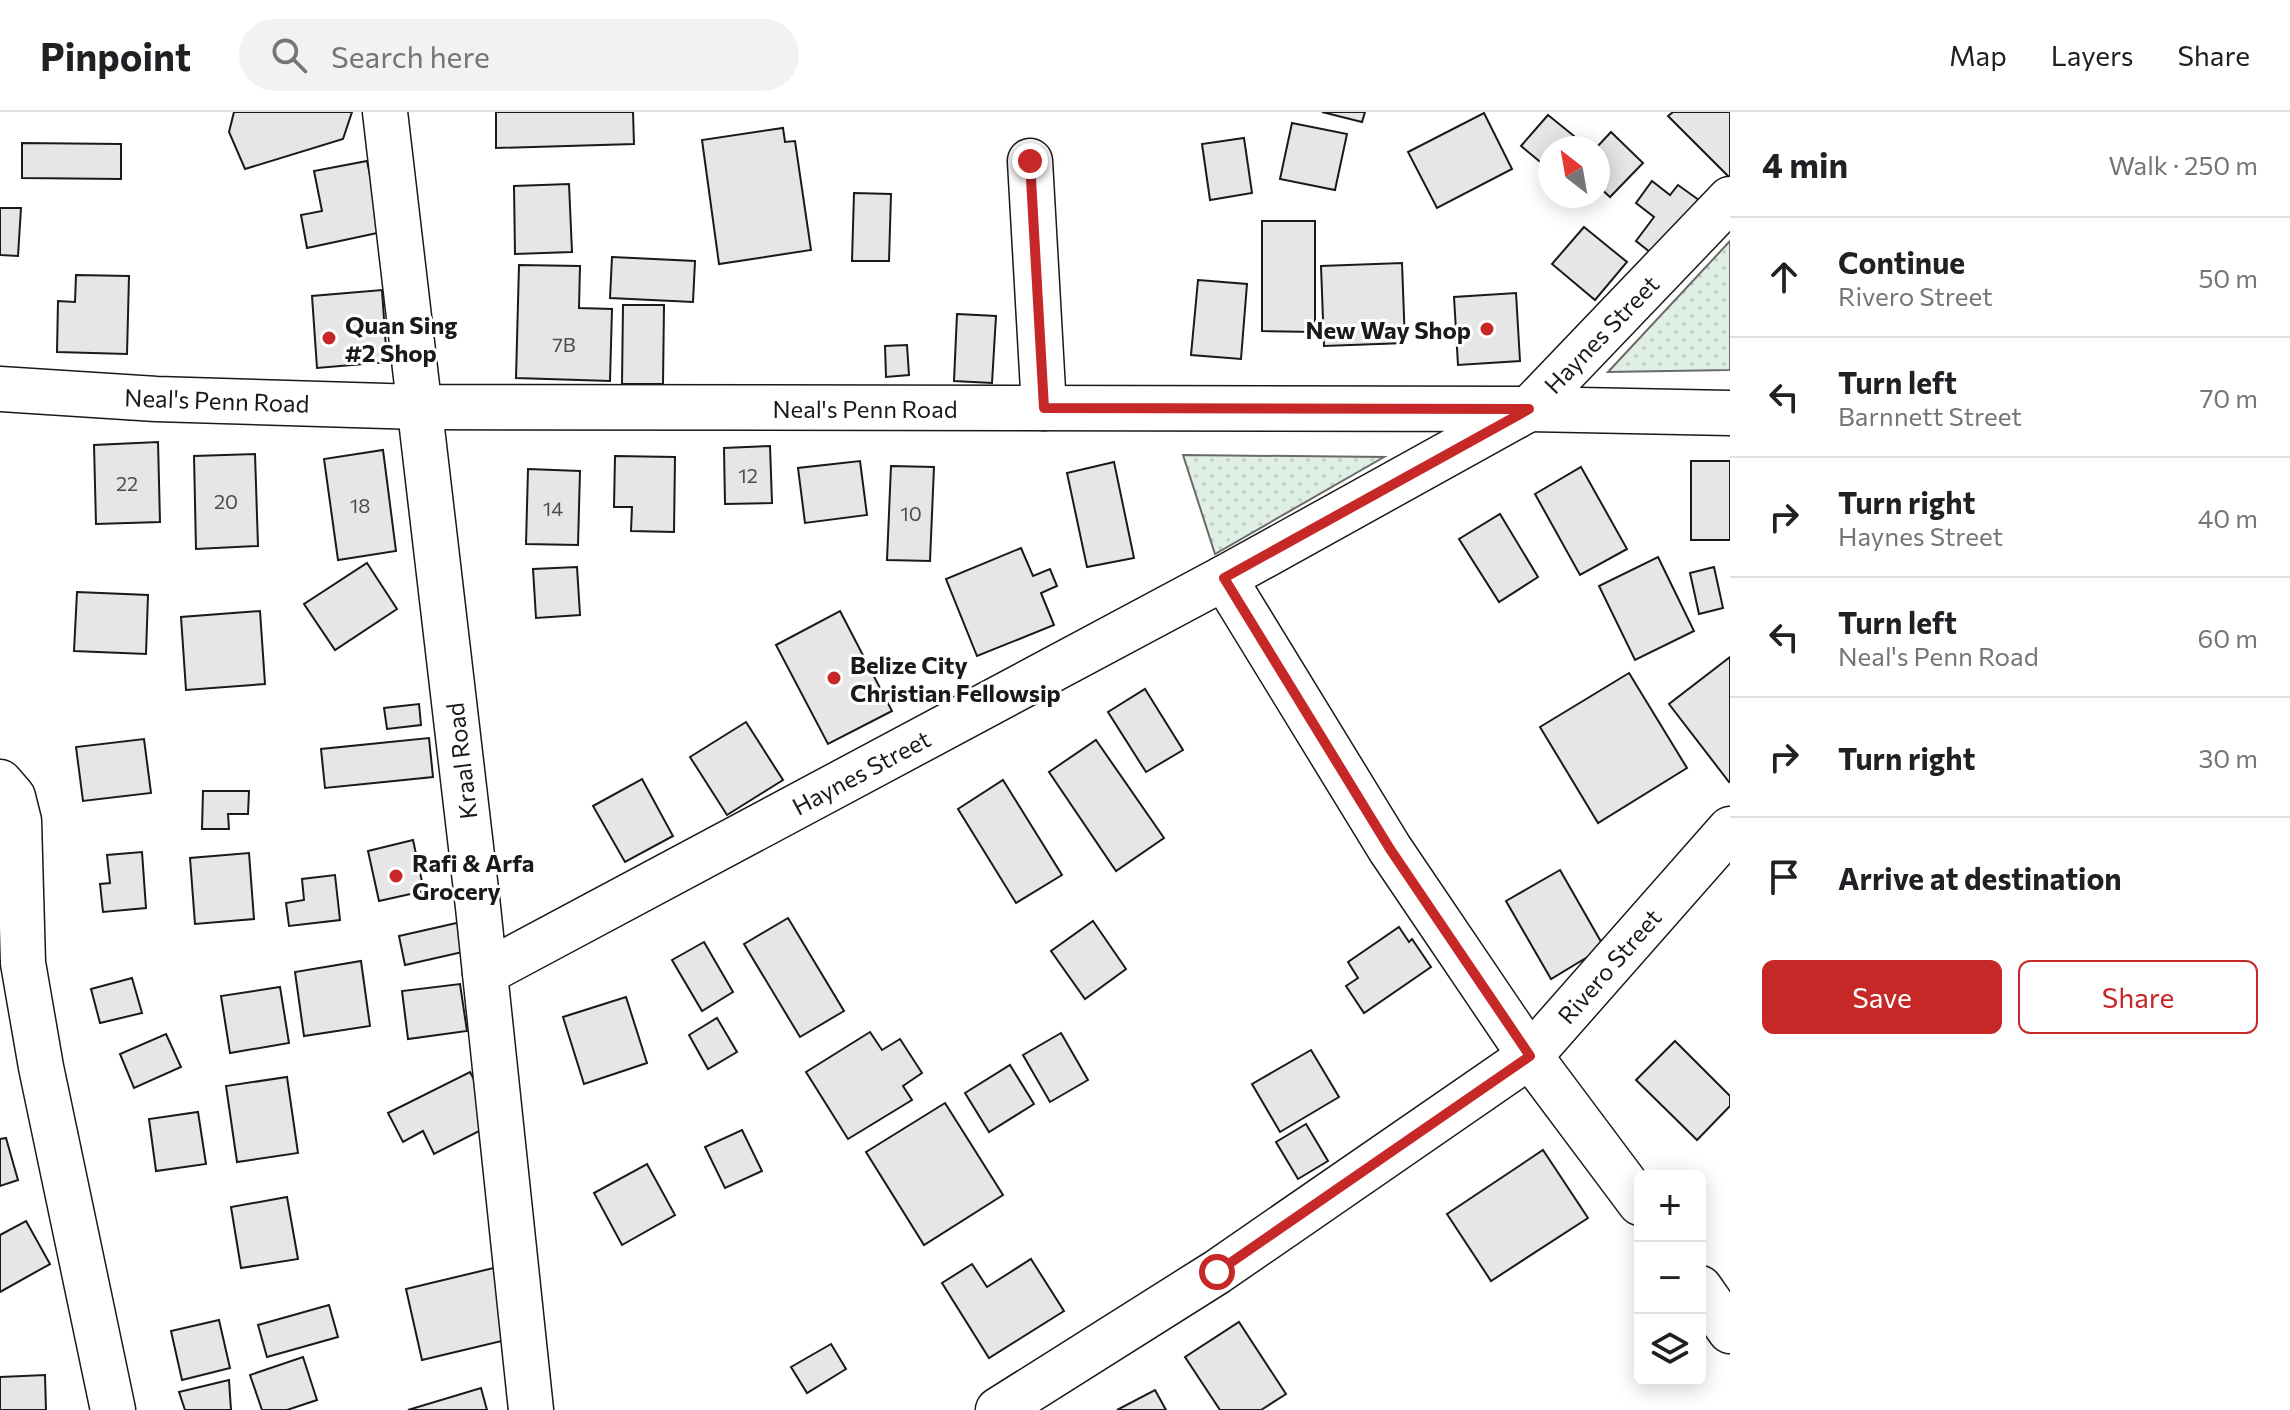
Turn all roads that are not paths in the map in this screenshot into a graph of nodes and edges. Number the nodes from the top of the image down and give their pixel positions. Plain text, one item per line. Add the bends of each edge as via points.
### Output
1 (385, 112) edge
2 (1030, 161) dead end
3 (1730, 199) edge
4 (0, 389) edge
5 (419, 407) junction
6 (1044, 408) junction
7 (1529, 409) junction
8 (1730, 413) edge
9 (1224, 578) junction
10 (1, 782) edge
11 (1730, 829) edge
12 (485, 973) junction
13 (1530, 1056) junction
14 (1634, 1195) edge
15 (1706, 1297) edge
16 (1730, 1331) edge
17 (113, 1410) edge
18 (531, 1410) edge
19 (998, 1410) edge

1 - 5 street, Kraal Road
2 - 6 street
3 - 7 street, Haynes Street
4 - 5 street, Neal's Penn Road
5 - 6 street, Neal's Penn Road
5 - 12 street, Kraal Road
6 - 7 street, Neal's Penn Road
7 - 8 street, Neal's Penn Road
7 - 9 street, Haynes Street
9 - 12 street, Haynes Street
9 - 13 street via 1390,849
10 - 17 street via 13,797 19,821 23,963
11 - 13 street, Rivero Street
12 - 18 street, Kraal Road
13 - 14 street
13 - 19 street, Rivero Street via 1217,1272
15 - 16 street

